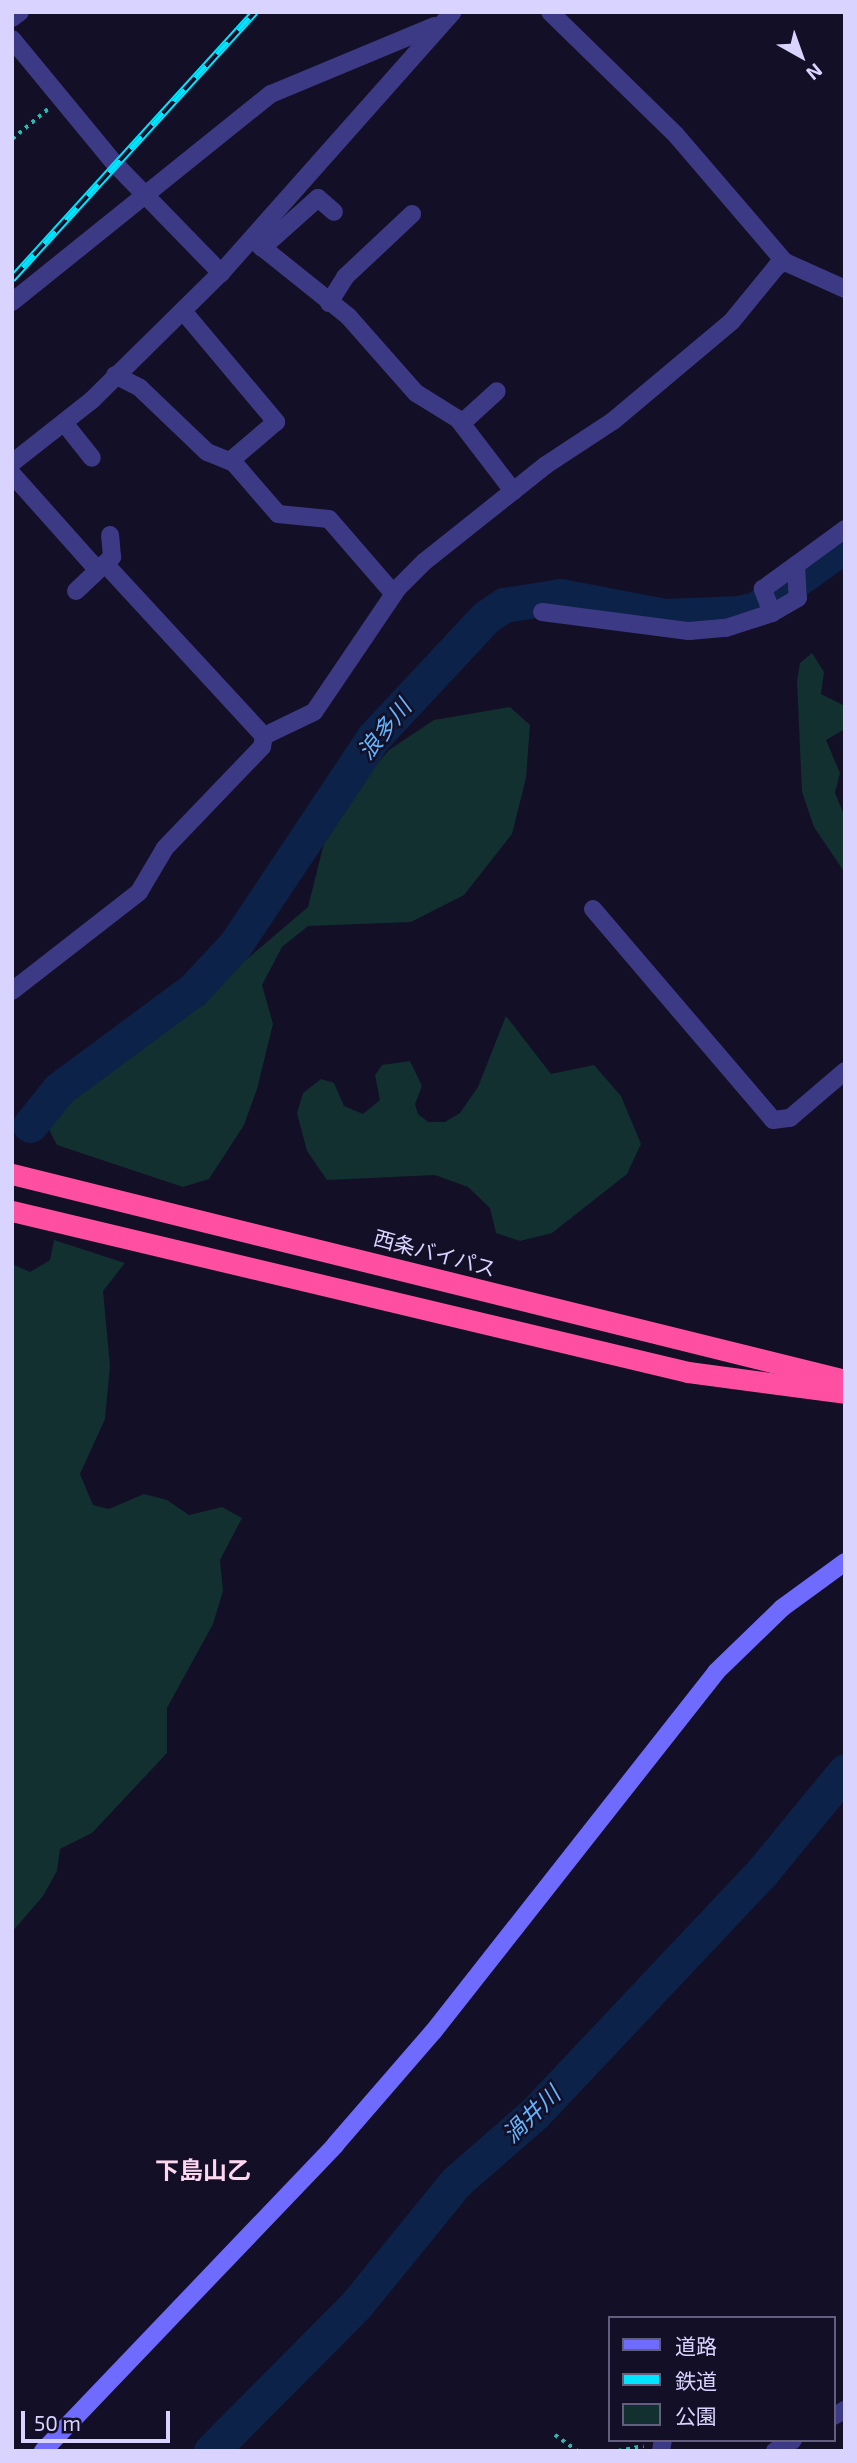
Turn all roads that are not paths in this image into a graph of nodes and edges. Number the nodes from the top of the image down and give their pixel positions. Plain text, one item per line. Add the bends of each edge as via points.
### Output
1 (20, 12) edge
2 (453, 12) edge
3 (550, 12) edge
4 (12, 18) edge
5 (438, 25) junction
6 (12, 39) edge
7 (148, 194) junction
8 (334, 212) dead end
9 (412, 214) dead end
10 (258, 244) junction
11 (785, 261) junction
12 (221, 273) junction
13 (845, 289) edge
14 (12, 302) edge
15 (329, 303) junction
16 (183, 311) junction
17 (115, 375) junction
18 (497, 391) dead end
19 (462, 423) junction
20 (65, 425) junction
21 (92, 458) dead end
22 (230, 461) junction
23 (12, 463) edge
24 (12, 474) edge
25 (513, 491) junction
26 (845, 529) edge
27 (110, 535) dead end
28 (105, 567) junction
29 (797, 574) junction
30 (76, 591) dead end
31 (394, 594) junction
32 (769, 605) junction
33 (542, 612) dead end
34 (264, 736) junction
35 (593, 909) dead end
36 (12, 991) edge
37 (845, 1071) edge
38 (12, 1174) edge
39 (12, 1210) edge
40 (845, 1380) edge
41 (845, 1393) edge
42 (845, 1562) edge
43 (43, 2451) edge

1 - 4 street
2 - 5 street
3 - 11 street via 677,135
5 - 7 street via 271,94
5 - 10 street
6 - 7 street via 59,99
7 - 12 street
7 - 14 street
8 - 10 street via 318,198
9 - 15 street via 345,277
10 - 12 street
10 - 15 street
11 - 13 street
11 - 25 street via 762,279 732,321 613,421
12 - 16 street
15 - 19 street via 363,330 416,393
16 - 17 street
16 - 22 street via 276,422
17 - 20 street
17 - 22 street via 140,388 208,452
18 - 19 street
19 - 25 street
20 - 21 street
20 - 23 street
22 - 31 street via 278,514 329,519
24 - 28 street via 94,566
25 - 31 street via 424,562
26 - 29 street
27 - 28 street via 112,557
28 - 30 street
28 - 34 street
29 - 32 street via 798,598
29 - 32 street via 763,589
31 - 34 street via 314,712
32 - 33 street via 726,628 689,631
34 - 36 street via 262,747 165,848 139,892
35 - 37 street via 773,1120 790,1118
38 - 40 highway, 西条バイパス
39 - 41 highway via 688,1372
42 - 43 street via 782,1608 716,1672 433,2032 335,2145

